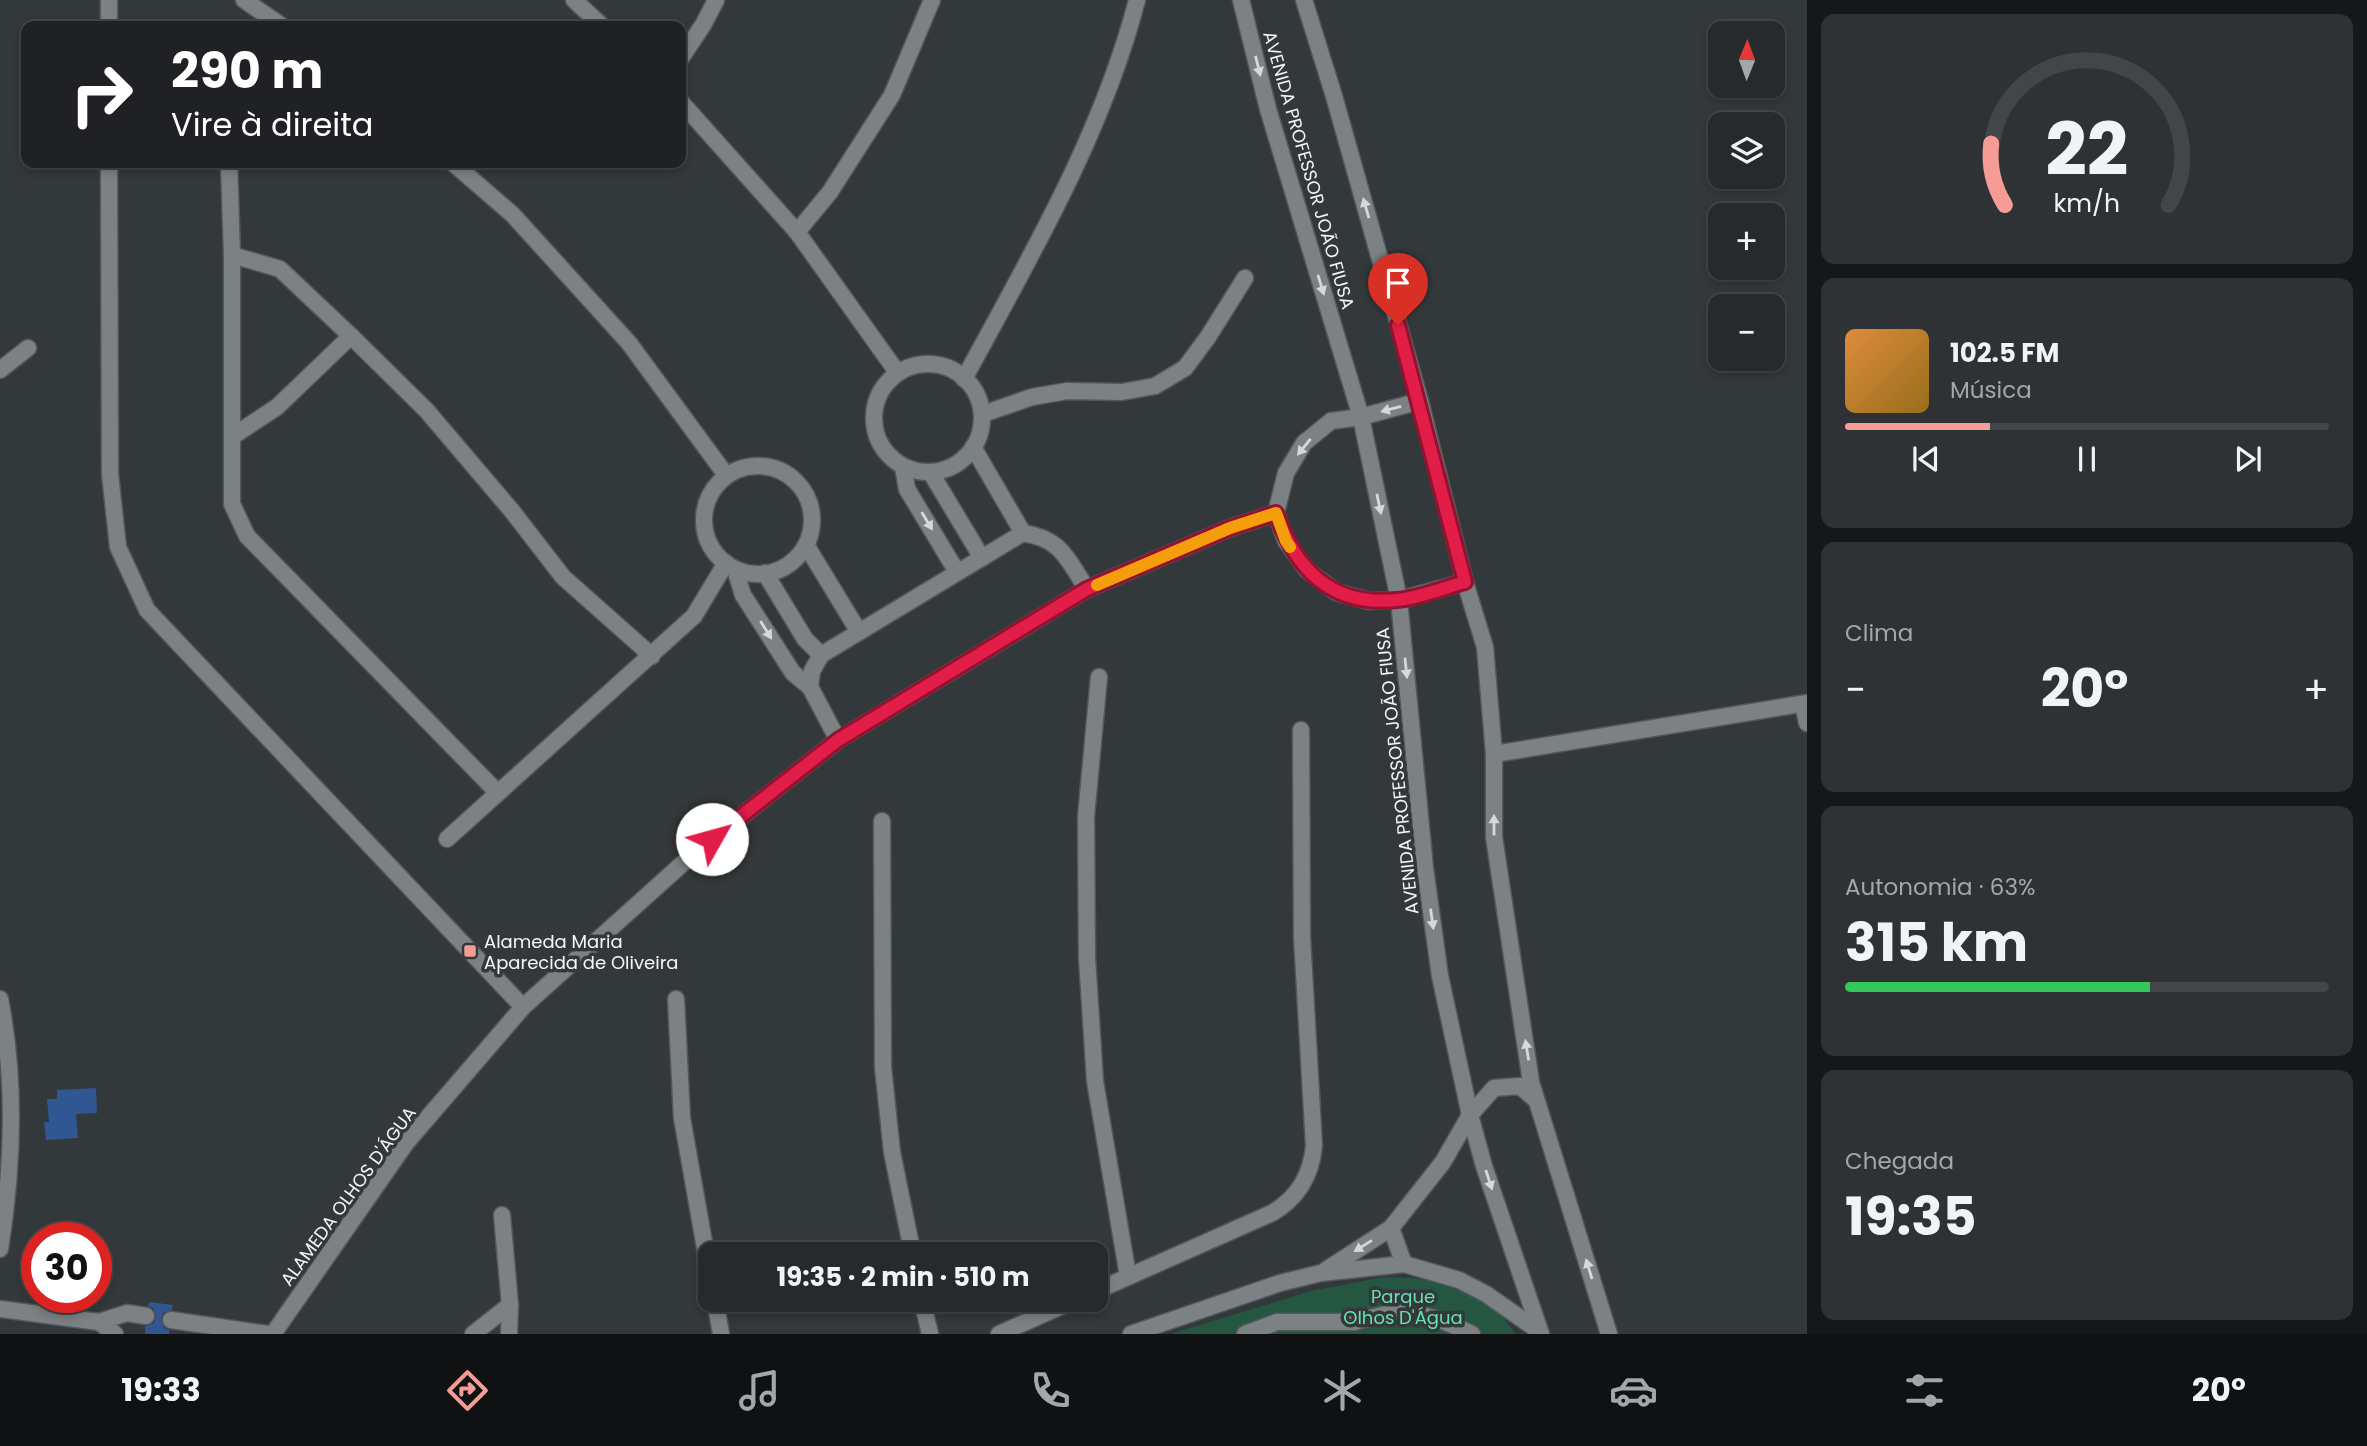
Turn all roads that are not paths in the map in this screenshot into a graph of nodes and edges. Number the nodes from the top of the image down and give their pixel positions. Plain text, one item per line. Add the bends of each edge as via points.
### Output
1 (108, 0) edge
2 (244, 0) edge
3 (574, 0) edge
4 (716, 0) edge
5 (932, 0) edge
6 (1136, 0) edge
7 (1241, 0) edge
8 (1304, 0) edge
9 (109, 21) edge
10 (270, 21) edge
11 (597, 21) edge
12 (686, 51) edge
13 (686, 108) edge
14 (109, 168) edge
15 (229, 168) edge
16 (459, 168) edge
17 (797, 232) junction
18 (232, 255) junction
19 (1245, 278) dead end
20 (351, 336) junction
21 (28, 348) dead end
22 (0, 370) edge
23 (897, 372) junction
24 (964, 379) junction
25 (1420, 401) junction
26 (983, 414) junction
27 (1361, 417) junction
28 (233, 436) junction
29 (973, 447) junction
30 (903, 467) junction
31 (932, 473) junction
32 (726, 475) junction
33 (1276, 513) junction
34 (1023, 533) junction
35 (806, 545) junction
36 (982, 558) junction
37 (731, 566) junction
38 (957, 572) junction
39 (765, 573) junction
40 (1465, 582) junction
41 (1087, 589) junction
42 (1399, 600) junction
43 (859, 632) junction
44 (821, 655) junction
45 (652, 656) junction
46 (1099, 677) dead end
47 (810, 687) junction
48 (1805, 703) edge
49 (1807, 723) edge
50 (1301, 730) dead end
51 (838, 740) junction
52 (1494, 754) junction
53 (498, 793) junction
54 (882, 821) dead end
55 (447, 839) dead end
56 (0, 999) edge
57 (676, 999) dead end
58 (523, 1007) junction
59 (1537, 1101) junction
60 (1470, 1115) junction
61 (502, 1215) dead end
62 (1391, 1228) junction
63 (704, 1242) edge
64 (910, 1242) edge
65 (0, 1249) edge
66 (1404, 1264) junction
67 (1321, 1273) junction
68 (1128, 1276) junction
69 (1108, 1285) edge
70 (510, 1305) junction
71 (0, 1309) edge
72 (717, 1312) edge
73 (924, 1312) edge
74 (1048, 1312) edge
75 (146, 1316) dead end
76 (171, 1320) dead end
77 (99, 1322) junction
78 (1540, 1333) edge
79 (116, 1334) edge
80 (267, 1334) edge
81 (273, 1334) edge
82 (473, 1334) edge
83 (509, 1334) edge
84 (721, 1334) edge
85 (929, 1334) edge
86 (999, 1334) edge
87 (1131, 1334) edge
88 (1245, 1334) edge
89 (1472, 1334) edge
90 (1609, 1334) edge

1 - 9 street
2 - 10 street
3 - 11 street
4 - 12 street
5 - 17 street via 892,94 830,192
6 - 24 street via 1090,137
7 -> 27 street, AVENIDA PROFESSOR JOÃO FIUSA via 1268,109
25 -> 8 street
13 - 17 street
14 - 58 street via 110,474 118,547 147,611
15 - 18 street
16 - 32 street via 513,215 629,343
17 - 23 street
18 - 20 street via 280,270
18 - 28 street
19 - 26 street via 1185,368 1155,386 1122,392 1067,391
20 - 28 street via 276,407
20 - 45 street via 427,411 564,577
21 - 22 street
23 - 24 street via 924,362 952,368
23 - 30 street via 878,393 872,421 881,449
24 - 26 street via 974,387
25 -> 27 street
25 - 40 street
26 - 29 street
27 -> 33 street via 1331,421 1304,443 1286,472
27 -> 42 street, AVENIDA PROFESSOR JOÃO FIUSA
28 - 53 street via 232,504 247,536
29 - 31 street via 959,464
29 - 34 street
30 - 31 street
30 -> 38 street via 907,489
31 - 36 street
32 - 35 street via 747,466 770,467 791,476 806,493 813,515
32 - 37 street via 711,492 704,514 705,536 717,556
33 - 41 street, ALAMEDA OLHOS D'ÁGUA
33 - 42 street via 1286,541 1307,570 1336,592 1369,601
34 - 36 street
34 - 41 street via 1042,536 1062,550
35 - 39 street via 780,570
35 - 43 street
36 - 38 street
37 - 39 street via 757,575
37 - 45 street via 694,616
37 -> 47 street via 743,594 793,673
38 - 43 street
39 - 44 street via 805,639
40 - 42 street
40 - 52 street via 1485,646
41 - 51 street, ALAMEDA OLHOS D'ÁGUA
42 -> 60 street, AVENIDA PROFESSOR JOÃO FIUSA via 1425,868 1440,976
43 - 44 street
44 - 47 street
45 - 53 street
46 - 68 street via 1086,817 1087,958 1095,1081
47 - 51 street
48 - 49 street
48 - 52 street
50 - 68 street via 1303,937 1314,1146 1310,1168 1300,1189 1283,1207
51 - 58 street, ALAMEDA OLHOS D'ÁGUA via 691,856
59 -> 52 street via 1494,837
53 - 55 street
54 - 64 street via 883,1067 892,1152
56 - 65 street via 11,1125
57 - 63 street via 682,1118
58 - 81 street, ALAMEDA OLHOS D'ÁGUA via 406,1143
59 - 60 street via 1520,1086 1493,1088
90 -> 59 street
60 - 62 street via 1443,1162
60 -> 78 street, AVENIDA PROFESSOR JOÃO FIUSA
61 - 70 street
62 - 66 street
62 -> 67 street
66 - 67 street
66 - 78 street via 1459,1280
67 - 87 street
68 - 69 street
70 - 82 street
70 - 83 street
71 - 77 street
72 - 84 street
73 - 85 street
74 - 86 street
75 - 77 street via 127,1313
76 - 80 street
77 - 79 street
88 - 89 street via 1277,1322 1354,1322 1402,1310

